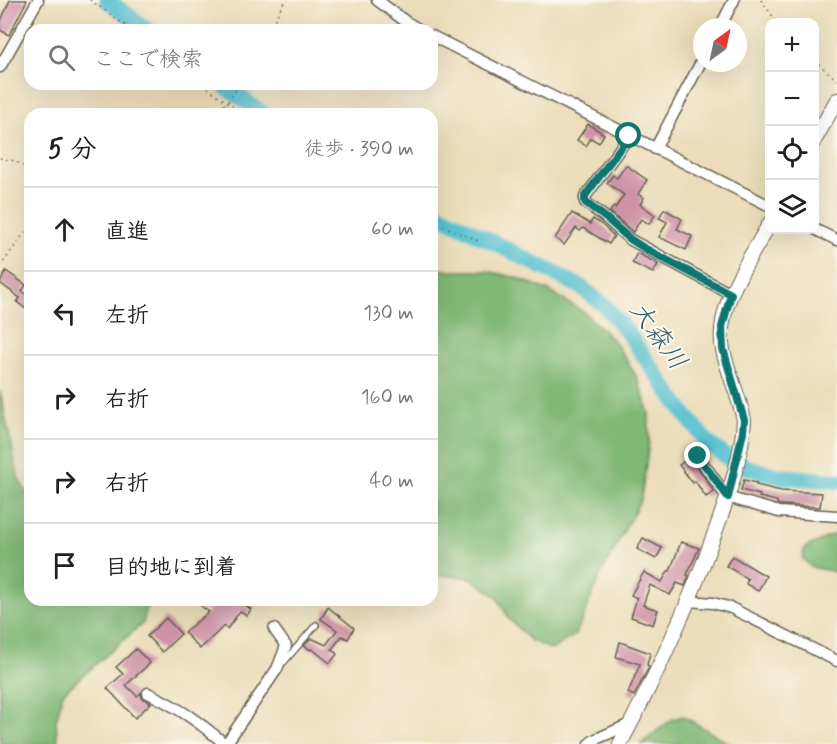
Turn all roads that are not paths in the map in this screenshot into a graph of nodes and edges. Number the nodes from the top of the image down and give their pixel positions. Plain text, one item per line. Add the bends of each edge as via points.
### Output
1 (38, 0) edge
2 (377, 0) edge
3 (734, 0) edge
4 (725, 18) edge
5 (24, 24) edge
6 (410, 24) edge
7 (24, 25) edge
8 (438, 39) edge
9 (0, 67) edge
10 (696, 72) edge
11 (837, 100) edge
12 (819, 132) edge
13 (629, 136) junction
14 (655, 149) junction
15 (765, 204) edge
16 (819, 231) edge
17 (765, 232) edge
18 (837, 240) edge
19 (731, 294) junction
20 (698, 456) dead end
21 (728, 497) junction
22 (837, 516) edge
23 (689, 602) junction
24 (316, 625) dead end
25 (274, 629) dead end
26 (837, 661) edge
27 (277, 669) junction
28 (148, 693) dead end
29 (630, 724) junction
30 (225, 744) edge
31 (589, 744) edge
32 (620, 744) edge

1 - 5 street
2 - 6 street
3 - 4 street
7 - 9 street
8 - 13 street
10 - 14 street
11 - 12 street
13 - 14 street
13 - 19 street via 585,196 585,202 644,248
14 - 15 street
16 - 18 street
17 - 19 street
19 - 21 street via 723,316 723,349 744,420
20 - 21 street
21 - 22 street via 779,512
21 - 23 street
23 - 26 street via 731,608
23 - 29 street
24 - 27 lane
25 - 27 street via 286,646
27 - 30 street
28 - 30 street via 197,719
29 - 31 street
29 - 32 street

